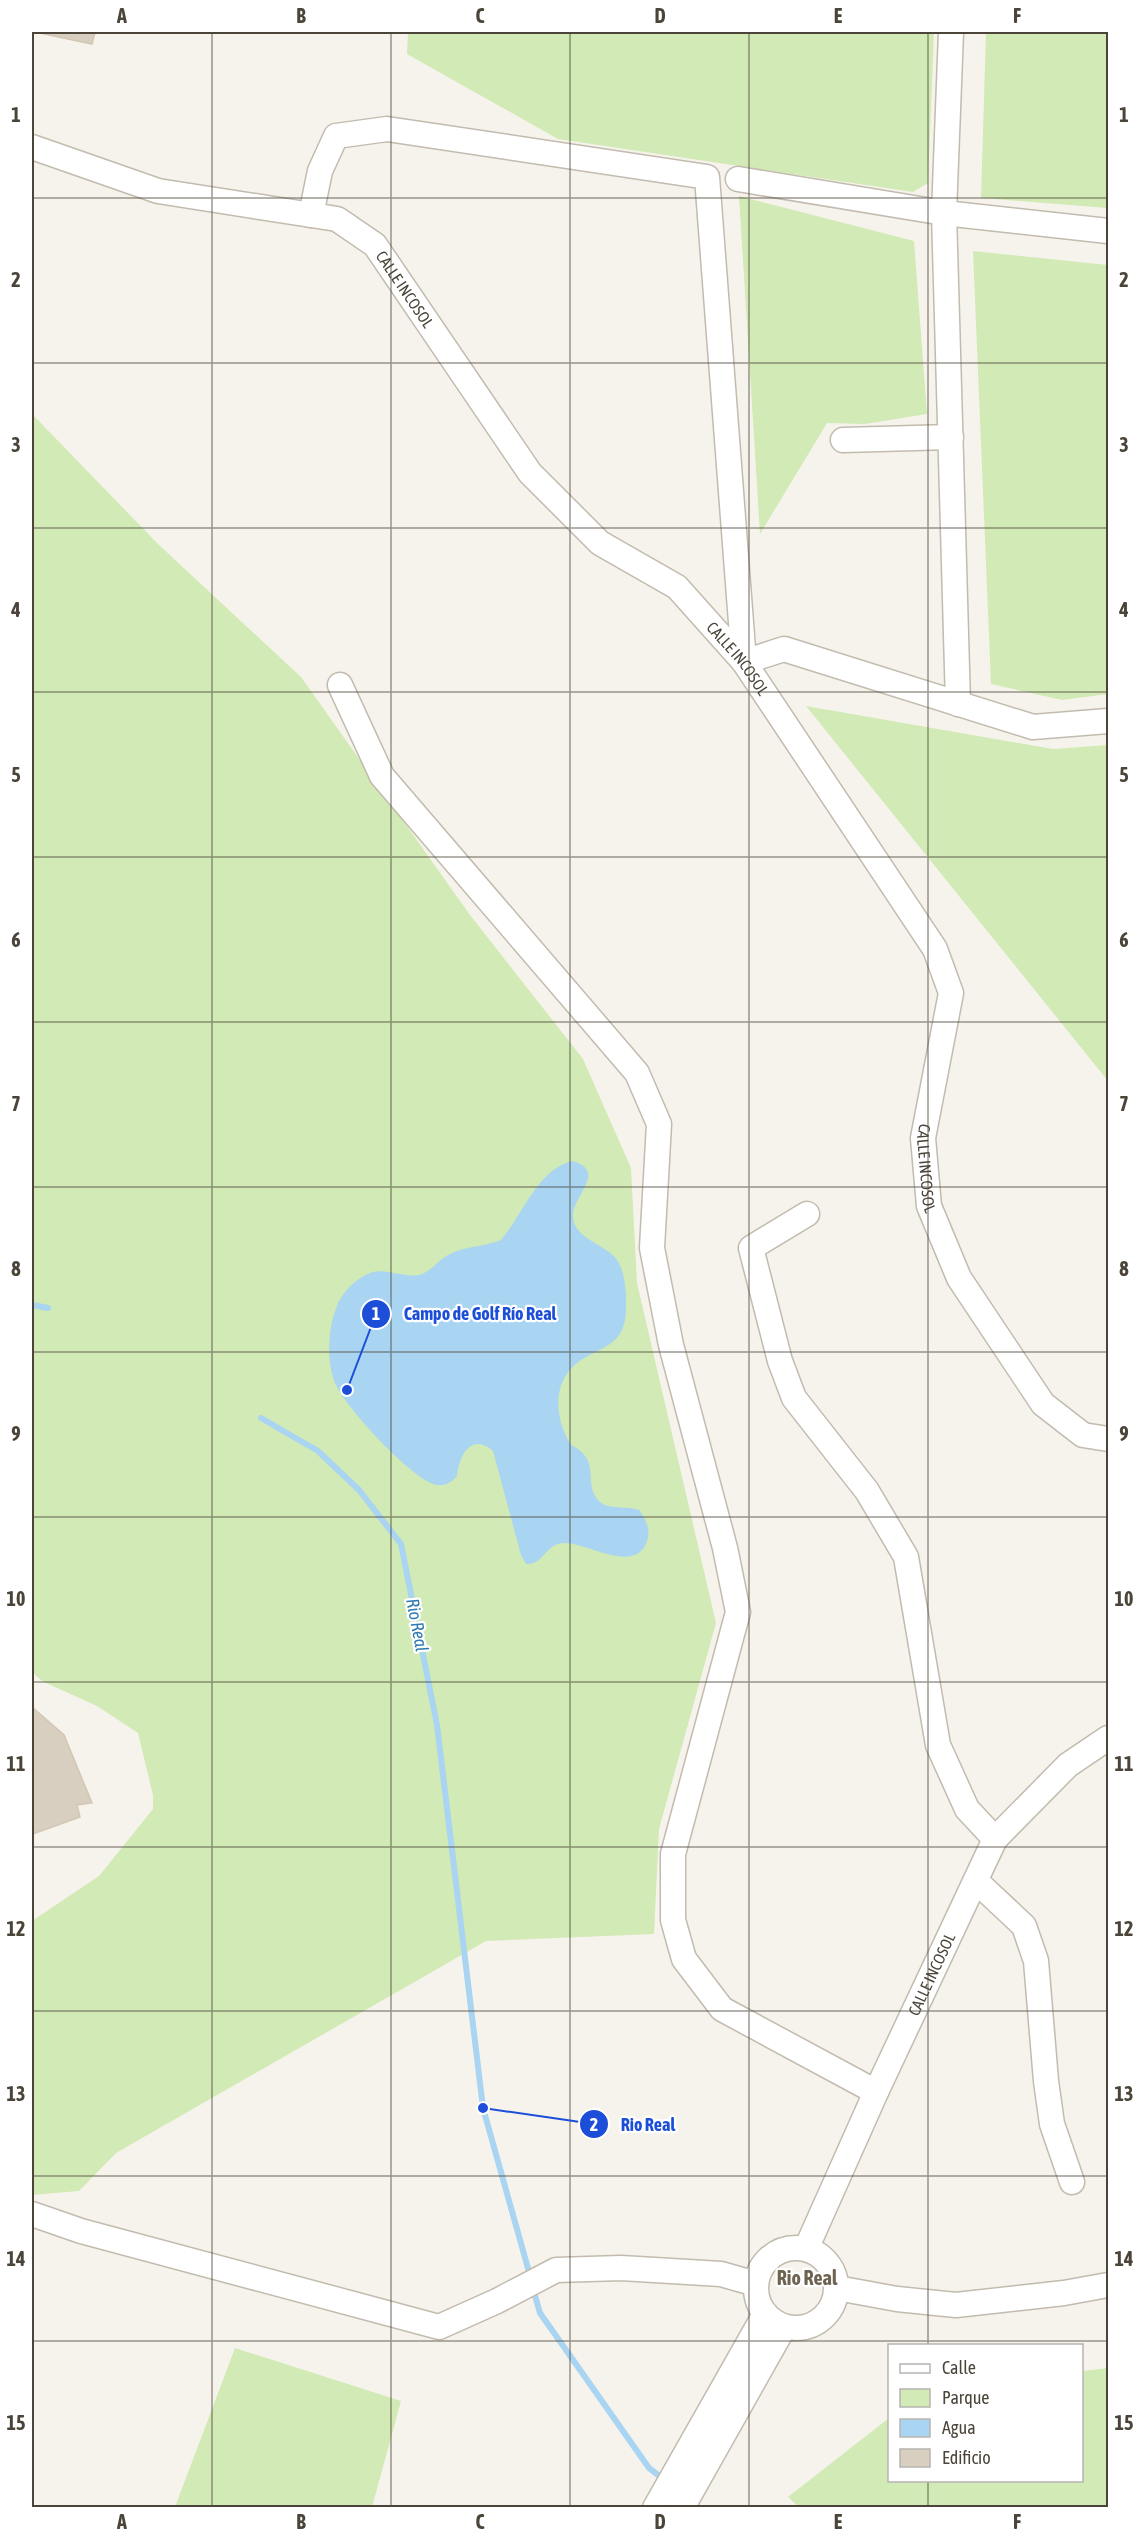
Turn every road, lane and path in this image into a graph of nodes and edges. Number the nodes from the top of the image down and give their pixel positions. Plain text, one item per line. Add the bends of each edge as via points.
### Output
1 (951, 32) edge
2 (32, 147) edge
3 (738, 179) dead end
4 (944, 213) junction
5 (311, 215) junction
6 (1108, 231) edge
7 (951, 437) junction
8 (843, 440) dead end
9 (744, 662) junction
10 (340, 685) dead end
11 (958, 704) junction
12 (1108, 721) edge
13 (807, 1214) dead end
14 (1108, 1439) edge
15 (1108, 1738) edge
16 (995, 1839) junction
17 (976, 1881) junction
18 (876, 2092) junction
19 (1072, 2182) dead end
20 (32, 2214) edge
21 (806, 2249) junction
22 (756, 2284) junction
23 (1108, 2285) edge
24 (837, 2288) junction
25 (775, 2320) junction
26 (697, 2458) junction
27 (656, 2505) edge
28 (682, 2508) edge

1 - 4 street
2 - 5 street, CALLE INCOSOL via 158,191
3 - 4 street
4 - 6 street
4 - 7 street
5 - 9 street, CALLE INCOSOL via 337,219 375,245 530,474 600,543 676,587
5 - 9 street via 320,171 336,136 387,129 707,177
7 - 8 street
7 - 11 street
9 - 11 street via 784,649
9 - 14 street, CALLE INCOSOL via 935,949 951,993 923,1138 929,1206 959,1278 1043,1404 1083,1435
10 - 18 street via 382,776 637,1073 659,1125 652,1248 671,1345 738,1612 673,1854 673,1920 684,1959 722,2009
11 - 12 street via 1033,727
13 - 16 street via 751,1248 780,1361 794,1398 867,1491 906,1557 938,1746 967,1809
15 - 16 street, CALLE INCOSOL via 1068,1765
16 - 17 street, CALLE INCOSOL
17 - 18 street, CALLE INCOSOL
17 - 19 street via 1024,1926 1036,1962 1052,2124
18 - 21 street, CALLE INCOSOL
20 - 22 street via 81,2231 439,2327 556,2270 621,2268 721,2274
21 - 22 street via 783,2250 764,2263
21 - 24 street via 822,2257 833,2271
22 - 25 street via 757,2300
23 - 24 street via 956,2305 897,2300
24 - 25 street via 826,2316 814,2325 799,2329
25 - 26 street
26 - 27 street
26 - 28 street

